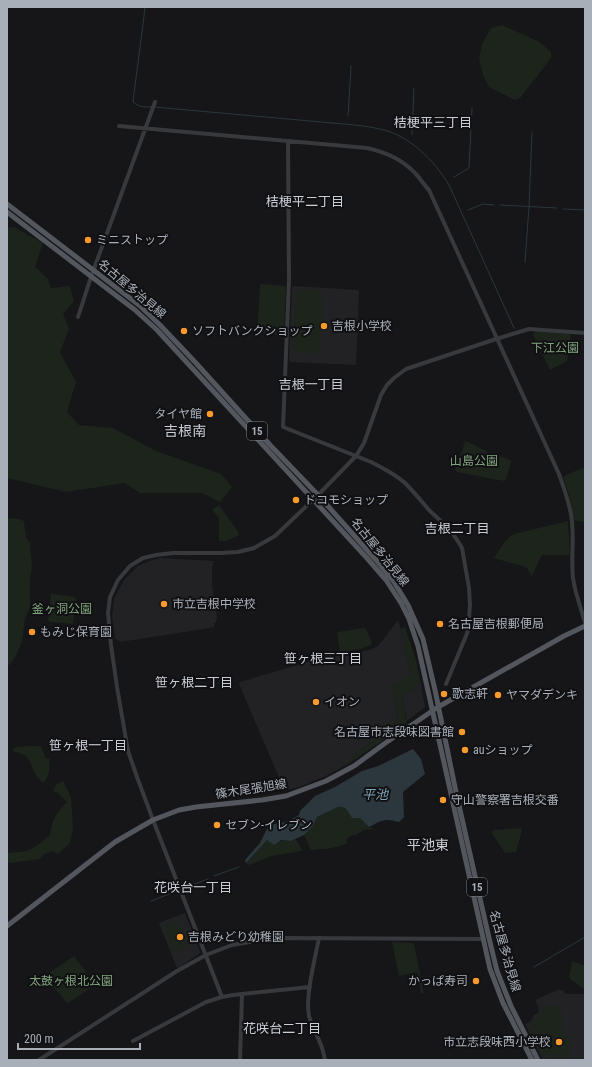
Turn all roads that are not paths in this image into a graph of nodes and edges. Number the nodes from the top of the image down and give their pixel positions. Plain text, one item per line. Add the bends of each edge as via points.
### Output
1 (154, 105) dead end
2 (119, 126) dead end
3 (146, 127) junction
4 (288, 141) junction
5 (7, 204) edge
6 (7, 212) edge
7 (94, 270) junction
8 (92, 276) junction
9 (78, 317) dead end
10 (585, 332) edge
11 (496, 339) junction
12 (356, 456) junction
13 (318, 495) junction
14 (313, 500) junction
15 (585, 624) edge
16 (446, 684) dead end
17 (438, 707) junction
18 (432, 711) junction
19 (153, 820) junction
20 (7, 926) edge
21 (319, 938) junction
22 (483, 939) junction
23 (206, 955) junction
24 (310, 987) junction
25 (242, 994) junction
26 (222, 997) junction
27 (133, 1041) dead end
28 (39, 1060) edge
29 (240, 1060) edge
30 (325, 1060) edge
31 (532, 1060) edge
32 (538, 1060) edge

1 - 3 street
2 - 3 street
3 - 4 street
3 - 7 street
4 - 11 street via 374,150 396,158 415,173 429,190
4 - 12 street via 289,280 283,427
5 - 7 main road, 名古屋多治見線 / 15
6 - 8 main road, 名古屋多治見線 / 15
7 - 8 street
7 - 13 main road, 名古屋多治見線 / 15 via 160,325
8 - 9 street
8 - 14 main road, 名古屋多治見線 / 15 via 156,330
10 - 11 street via 529,329
11 - 12 street via 406,369 394,378 381,395 364,443
11 - 15 street via 559,474 566,496 572,522 573,577
12 - 13 street
12 - 16 street via 384,468 406,484 444,524 462,548 469,588 468,631
13 - 14 street
13 - 17 main road, 名古屋多治見線 / 15 via 387,573 408,605 423,639
14 - 18 main road, 名古屋多治見線 / 15 via 370,561 401,603 418,646
14 - 19 street via 275,536 254,548 238,552 173,553 143,558 130,566 118,580 110,597 108,613 116,681 128,751
15 - 17 main road, 篠木尾張旭線
17 - 18 main road, 篠木尾張旭線
17 - 32 main road, 名古屋多治見線 / 15 via 488,938 511,1006
18 - 19 main road, 篠木尾張旭線 via 348,770 326,781 286,796 179,810
18 - 22 main road, 名古屋多治見線 / 15
19 - 20 main road, 篠木尾張旭線 via 115,842
19 - 23 street
21 - 22 street
21 - 23 street via 261,940 232,945
21 - 24 street
22 - 31 main road, 名古屋多治見線 / 15 via 496,987
23 - 26 street
23 - 28 street
24 - 25 street
24 - 30 street via 309,1014
25 - 26 street
25 - 29 street
26 - 27 street via 206,1002

